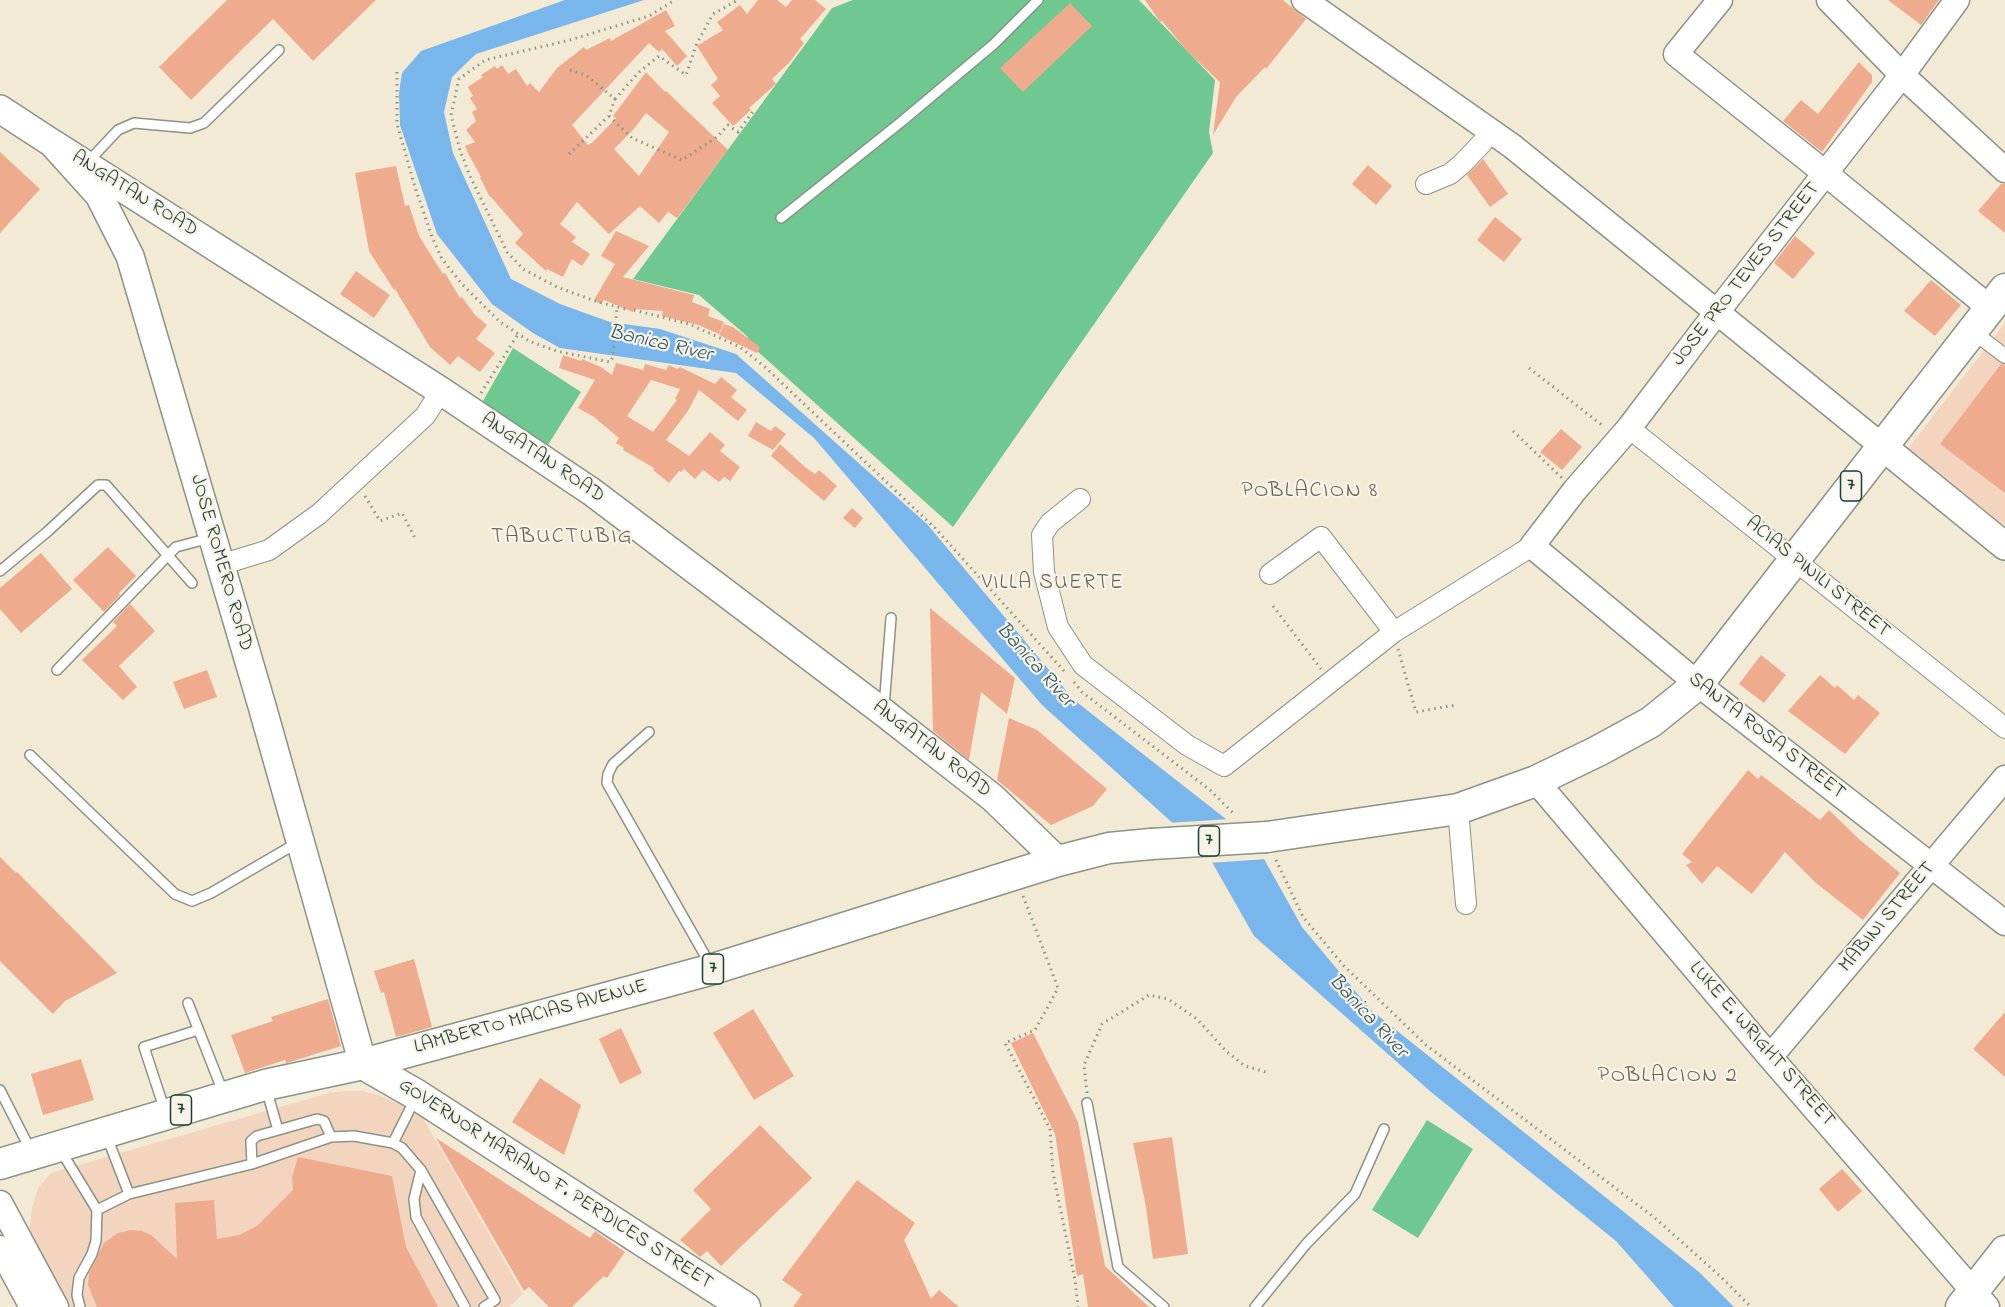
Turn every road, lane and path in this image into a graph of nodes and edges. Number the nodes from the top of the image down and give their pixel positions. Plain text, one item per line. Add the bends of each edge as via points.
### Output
1 (675, 0) edge
2 (738, 0) edge
3 (1038, 0) edge
4 (1304, 0) edge
5 (1720, 0) edge
6 (1829, 0) edge
7 (1957, 0) edge
8 (279, 50) dead end
9 (570, 70) dead end
10 (397, 72) dead end
11 (1902, 75) junction
12 (615, 99) junction
13 (754, 110) dead end
14 (2, 113) edge
15 (609, 116) junction
16 (1490, 131) junction
17 (52, 143) junction
18 (570, 154) dead end
19 (85, 165) junction
20 (2005, 170) edge
21 (1825, 172) junction
22 (1426, 184) dead end
23 (781, 218) dead end
24 (617, 307) junction
25 (625, 309) dead end
26 (1989, 309) edge
27 (634, 310) dead end
28 (1717, 312) junction
29 (518, 334) junction
30 (2005, 356) edge
31 (1529, 368) dead end
32 (441, 391) junction
33 (470, 410) junction
34 (1513, 431) dead end
35 (1624, 433) junction
36 (1882, 446) junction
37 (355, 479) junction
38 (1575, 490) junction
39 (903, 496) dead end
40 (1080, 499) dead end
41 (415, 537) dead end
42 (212, 538) junction
43 (1532, 546) junction
44 (2005, 546) edge
45 (168, 554) junction
46 (1794, 560) junction
47 (220, 564) junction
48 (0, 571) edge
49 (1270, 574) dead end
50 (192, 583) dead end
51 (1272, 606) dead end
52 (891, 618) dead end
53 (1394, 632) junction
54 (57, 670) dead end
55 (1330, 682) junction
56 (1698, 684) junction
57 (1456, 705) dead end
58 (884, 712) junction
59 (2005, 728) edge
60 (650, 732) dead end
61 (30, 755) dead end
62 (2005, 778) edge
63 (1536, 781) junction
64 (1210, 790) dead end
65 (1458, 809) junction
66 (1236, 816) dead end
67 (300, 841) junction
68 (1271, 847) junction
69 (1058, 861) junction
70 (1932, 866) junction
71 (1014, 875) junction
72 (1467, 904) dead end
73 (2005, 923) edge
74 (713, 969) junction
75 (188, 1003) dead end
76 (198, 1030) junction
77 (1770, 1057) junction
78 (363, 1064) junction
79 (1266, 1072) dead end
80 (265, 1085) junction
81 (0, 1090) edge
82 (417, 1095) junction
83 (225, 1097) junction
84 (1087, 1103) joint
85 (166, 1114) junction
86 (1384, 1129) dead end
87 (278, 1130) junction
88 (106, 1132) junction
89 (331, 1137) junction
90 (393, 1143) junction
91 (45, 1150) junction
92 (0, 1164) edge
93 (252, 1164) junction
94 (421, 1170) junction
95 (129, 1194) junction
96 (0, 1203) edge
97 (97, 1210) junction
98 (0, 1248) edge
99 (2005, 1251) edge
100 (1974, 1302) edge
101 (32, 1307) edge
102 (56, 1307) edge
103 (80, 1307) edge
104 (465, 1307) edge
105 (484, 1307) edge
106 (745, 1307) edge
107 (1078, 1307) edge
108 (1164, 1307) edge
109 (1255, 1307) edge
110 (1751, 1307) edge

1 - 24 path via 649,16 485,60 459,79 451,115 469,174 507,252 523,269 557,287
2 - 12 path via 713,14 686,75 659,56
3 - 23 lane via 994,44
4 - 16 street
5 - 21 street via 1676,54
6 - 11 street
7 - 11 street, JOSE PRO TEVES STREET
8 - 19 lane via 204,123 190,128 134,123 118,130
9 - 12 path via 585,75
10 - 29 path via 397,124 442,259 500,322
11 - 20 street
11 - 21 street, JOSE PRO TEVES STREET
12 - 15 path
13 - 15 path via 738,132 728,125 682,160 632,138
14 - 17 main road, JOSE ROMERO ROAD
15 - 18 path
16 - 22 street via 1450,174
16 - 28 street
17 - 19 main road, ANGATAN ROAD
17 - 42 main road, JOSE ROMERO ROAD via 99,195 130,256
19 - 32 main road, ANGATAN ROAD
21 - 26 street
21 - 28 street, JOSE PRO TEVES STREET
24 - 25 path
24 - 29 path via 610,362 556,351
26 - 30 street
26 - 36 main road, 7
27 - 39 path via 689,324 740,347
28 - 35 street, JOSE PRO TEVES STREET
28 - 36 street
29 - 33 path
31 - 35 path
32 - 33 main road, ANGATAN ROAD
32 - 37 street via 425,416
33 - 58 main road, ANGATAN ROAD via 592,492
34 - 38 path
35 - 38 street, JOSE PRO TEVES STREET
35 - 46 street, ACIAS PINILI STREET
36 - 44 main road
36 - 46 main road, 7
37 - 41 path via 380,521 402,513
37 - 47 street via 319,513 269,550
38 - 43 street, JOSE PRO TEVES STREET
40 - 55 street via 1050,523 1042,535 1044,572 1058,627 1083,664 1187,745 1224,766
42 - 45 lane via 176,547
42 - 47 main road, JOSE ROMERO ROAD
43 - 53 street
43 - 56 street, SANTA ROSA STREET
45 - 48 lane via 106,484 98,485
45 - 50 lane
45 - 54 lane
46 - 56 main road, 7
46 - 59 street, ACIAS PINILI STREET
47 - 67 main road, JOSE ROMERO ROAD
49 - 53 street via 1321,537
51 - 55 path
52 - 58 lane
53 - 55 street
53 - 57 path via 1416,712
56 - 63 main road, 7 via 1651,722
56 - 70 street, SANTA ROSA STREET
58 - 69 main road, ANGATAN ROAD via 993,798
60 - 74 lane via 613,764 607,783
61 - 67 lane via 175,894 192,901
62 - 70 street, MABINI STREET
63 - 65 main road, 7
63 - 77 street, LUKE E. WRIGHT STREET
64 - 66 path
65 - 68 main road, 7
65 - 72 street
67 - 78 main road, JOSE ROMERO ROAD
68 - 69 main road, 7, bridge via 1151,844 1109,848
68 - 110 path via 1303,917 1344,966 1426,1045 1655,1218
69 - 71 main road, LAMBERTO MACIAS AVENUE / 7
70 - 73 street, SANTA ROSA STREET
70 - 77 street, MABINI STREET
71 - 74 main road, LAMBERTO MACIAS AVENUE / 7
71 - 107 path via 1059,988 1035,1029 1005,1043 1050,1129 1053,1173
74 - 78 main road, LAMBERTO MACIAS AVENUE / 7
75 - 76 lane
76 - 83 lane
76 - 85 lane via 144,1047
77 - 100 street, LUKE E. WRIGHT STREET
78 - 80 main road, LAMBERTO MACIAS AVENUE / 7
78 - 82 main road, GOVERNOR MARIANO F. PERDICES STREET
79 - 84 path via 1245,1066 1197,1019 1168,999 1149,995 1102,1024 1084,1065
80 - 83 main road, LAMBERTO MACIAS AVENUE / 7
80 - 87 lane
81 - 91 lane
82 - 90 lane
82 - 106 main road, GOVERNOR MARIANO F. PERDICES STREET
83 - 85 main road, LAMBERTO MACIAS AVENUE / 7
84 - 108 lane via 1118,1267
85 - 88 main road, LAMBERTO MACIAS AVENUE / 7
86 - 109 lane via 1355,1194 1307,1243
87 - 89 lane via 316,1119 324,1121
87 - 93 lane via 251,1141
88 - 91 main road, LAMBERTO MACIAS AVENUE / 7
88 - 95 lane
89 - 90 lane via 354,1136
89 - 93 lane
90 - 94 lane
91 - 92 main road, LAMBERTO MACIAS AVENUE / 7
91 - 97 lane
93 - 95 lane
94 - 104 lane via 414,1199 416,1217
94 - 105 lane via 495,1300
95 - 97 lane
96 - 102 street
97 - 103 lane via 96,1241 79,1278
98 - 101 street
99 - 100 main road

